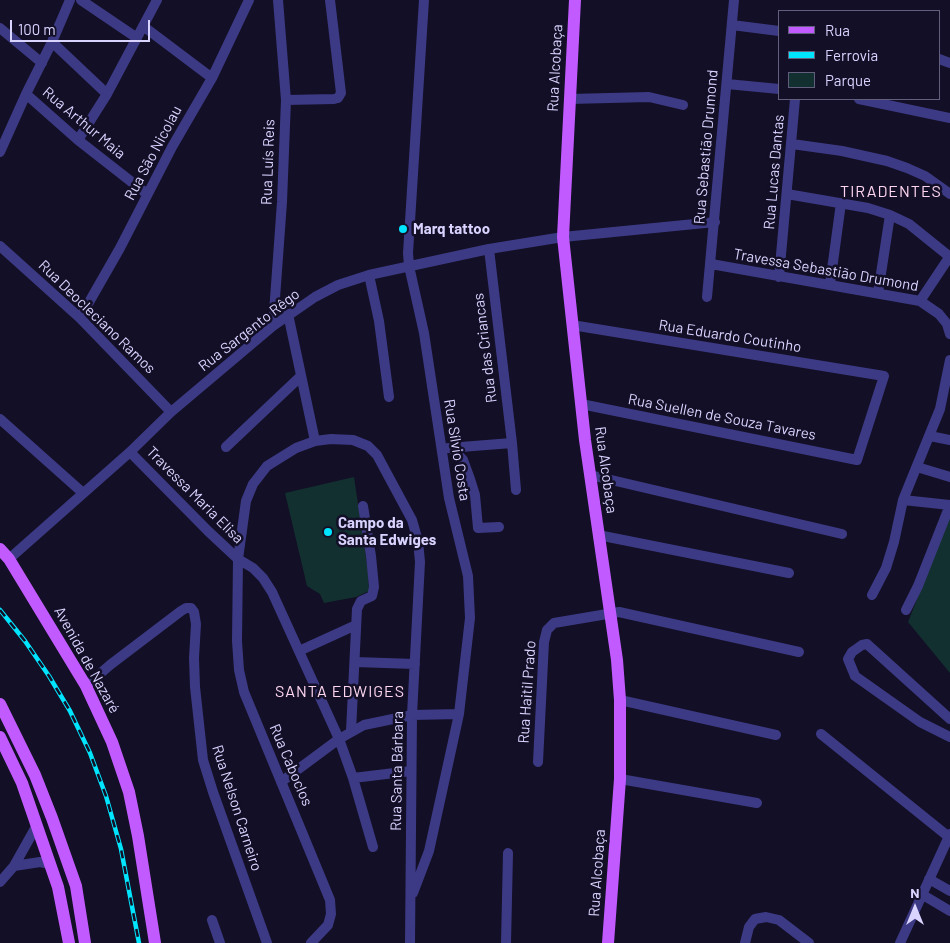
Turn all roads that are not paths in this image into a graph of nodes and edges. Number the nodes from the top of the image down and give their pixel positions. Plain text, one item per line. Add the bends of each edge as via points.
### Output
1 (70, 0) edge
2 (81, 0) edge
3 (157, 0) edge
4 (249, 0) edge
5 (278, 0) edge
6 (330, 0) edge
7 (424, 0) edge
8 (575, 0) edge
9 (734, 0) edge
10 (732, 25) junction
11 (144, 26) junction
12 (0, 28) edge
13 (778, 31) edge
14 (137, 38) junction
15 (52, 42) junction
16 (42, 63) junction
17 (212, 78) junction
18 (727, 84) junction
19 (778, 88) edge
20 (26, 94) junction
21 (107, 94) junction
22 (570, 99) junction
23 (286, 100) junction
24 (795, 100) edge
25 (881, 101) edge
26 (683, 105) dead end
27 (950, 118) edge
28 (78, 140) junction
29 (792, 144) junction
30 (0, 152) edge
31 (147, 194) junction
32 (787, 194) junction
33 (950, 194) edge
34 (842, 203) junction
35 (890, 215) junction
36 (715, 222) junction
37 (563, 237) junction
38 (0, 246) edge
39 (489, 249) junction
40 (950, 256) edge
41 (711, 264) junction
42 (409, 266) junction
43 (369, 275) junction
44 (779, 277) junction
45 (830, 284) junction
46 (878, 293) junction
47 (707, 296) dead end
48 (920, 300) junction
49 (288, 314) junction
50 (80, 318) junction
51 (572, 325) junction
52 (273, 326) junction
53 (950, 334) edge
54 (950, 360) edge
55 (949, 371) edge
56 (301, 376) junction
57 (389, 397) dead end
58 (581, 404) junction
59 (946, 404) edge
60 (171, 412) junction
61 (0, 419) edge
62 (930, 436) junction
63 (950, 440) edge
64 (315, 441) junction
65 (512, 443) junction
66 (226, 447) dead end
67 (447, 449) junction
68 (130, 452) junction
69 (857, 460) joint
70 (917, 467) junction
71 (590, 476) junction
72 (950, 477) edge
73 (516, 490) dead end
74 (84, 493) junction
75 (903, 500) junction
76 (950, 505) edge
77 (363, 506) dead end
78 (500, 527) dead end
79 (842, 534) dead end
80 (598, 535) junction
81 (0, 549) edge
82 (238, 559) junction
83 (9, 560) junction
84 (789, 573) dead end
85 (872, 595) dead end
86 (906, 610) dead end
87 (609, 614) junction
88 (356, 625) junction
89 (299, 651) junction
90 (798, 652) dead end
91 (355, 662) junction
92 (415, 664) junction
93 (86, 686) junction
94 (620, 700) junction
95 (0, 704) edge
96 (459, 714) junction
97 (412, 715) junction
98 (950, 718) edge
99 (351, 731) junction
100 (821, 734) dead end
101 (776, 735) dead end
102 (0, 737) edge
103 (950, 737) edge
104 (339, 739) junction
105 (538, 762) dead end
106 (411, 771) junction
107 (353, 778) junction
108 (620, 779) junction
109 (281, 782) junction
110 (758, 803) dead end
111 (54, 823) junction
112 (38, 829) junction
113 (950, 836) edge
114 (373, 847) dead end
115 (508, 853) dead end
116 (50, 864) junction
117 (14, 866) junction
118 (929, 879) junction
119 (0, 882) edge
120 (950, 891) edge
121 (923, 895) junction
122 (411, 898) junction
123 (950, 911) edge
124 (212, 920) dead end
125 (70, 943) edge
126 (85, 943) edge
127 (155, 943) edge
128 (220, 943) edge
129 (267, 943) edge
130 (311, 943) edge
131 (410, 943) edge
132 (506, 943) edge
133 (608, 943) edge
134 (746, 943) edge
135 (809, 943) edge
136 (900, 943) edge

1 - 15 street
2 - 14 street
3 - 11 street
4 - 17 street, Rua São Nicolau
5 - 23 street, Rua Luís Reis
6 - 23 street via 341,93 334,99
7 - 42 street, Rua Sílvio Costa
8 - 22 main road, Rua Alcobaça
9 - 10 street, Rua Sebastião Drumond
10 - 13 street
10 - 18 street, Rua Sebastião Drumond
11 - 14 street
11 - 17 street
12 - 16 street
14 - 21 street
15 - 16 street
15 - 21 street
16 - 20 street
17 - 31 street, Rua São Nicolau
18 - 19 street
18 - 36 street, Rua Sebastião Drumond
20 - 28 street, Rua Arthur Maia
20 - 30 street
21 - 28 street
22 - 26 street via 649,97
22 - 37 main road, Rua Alcobaça
23 - 52 street, Rua Luís Reis
24 - 29 street, Rua Lucas Dantas
25 - 27 street
28 - 31 street, Rua Arthur Maia
29 - 32 street, Rua Lucas Dantas
29 - 33 street via 888,161 925,176
31 - 50 street, Rua São Nicolau
32 - 34 street
32 - 44 street, Rua Lucas Dantas
34 - 35 street
34 - 45 street
35 - 40 street via 909,224
35 - 46 street
36 - 37 street, Rua Sargento Rêgo
36 - 41 street, Rua Sebastião Drumond
37 - 39 street, Rua Sargento Rêgo
37 - 51 main road, Rua Alcobaça
38 - 50 street, Rua Deocleciano Ramos
39 - 42 street, Rua Sargento Rêgo
39 - 65 street, Rua das Criancas
40 - 48 street
41 - 44 street, Travessa Sebastião Drumond
41 - 47 street, Rua Sebastião Drumond
42 - 43 street, Rua Sargento Rêgo
42 - 67 street, Rua Sílvio Costa
43 - 49 street, Rua Sargento Rêgo via 315,297
43 - 57 street
44 - 45 street, Travessa Sebastião Drumond
45 - 46 street, Travessa Sebastião Drumond
46 - 48 street, Travessa Sebastião Drumond
48 - 53 street, Travessa Sebastião Drumond via 939,314
49 - 52 street, Rua Sargento Rêgo
49 - 56 street
50 - 60 street, Rua Deocleciano Ramos
51 - 58 main road, Rua Alcobaça
51 - 69 street, Rua Eduardo Coutinho via 884,376
52 - 60 street, Rua Sargento Rêgo
54 - 55 street
55 - 59 street
56 - 64 street
56 - 66 street
58 - 69 street, Rua Suellen de Souza Tavares
58 - 71 main road, Rua Alcobaça
59 - 62 street
60 - 68 street, Rua Sargento Rêgo
61 - 74 street
62 - 63 street
62 - 70 street
64 - 82 street, Rua Santa Bárbara via 296,448 267,466 253,484 246,501
64 - 92 street, Rua Santa Bárbara via 353,440 368,446 388,472 412,520 420,562
65 - 67 street
65 - 73 street, Rua das Criancas
67 - 78 street via 463,460 475,495 478,528
67 - 96 street, Rua Sílvio Costa via 449,498 470,597
68 - 74 street, Rua Sargento Rêgo
68 - 82 street, Travessa Maria Elisa
70 - 72 street
70 - 75 street
71 - 79 street
71 - 80 main road, Rua Alcobaça
74 - 83 street, Rua Sargento Rêgo
75 - 76 street
75 - 85 street via 886,568
76 - 86 street
77 - 88 street via 374,587 372,596 359,604
80 - 84 street
80 - 87 main road, Rua Alcobaça
81 - 83 main road, Avenida de Nazaré
82 - 89 street, Travessa Maria Elisa via 263,578
82 - 109 street, Rua Caboclos via 239,670 244,692
83 - 93 main road, Avenida de Nazaré
87 - 90 street, Rua Haitil Prado via 619,612
87 - 94 main road, Rua Alcobaça
87 - 105 street, Rua Haitil Prado via 554,623 547,630
88 - 89 street
88 - 91 street
89 - 104 street, Travessa Maria Elisa
91 - 92 street
91 - 99 street
92 - 97 street, Rua Santa Bárbara
93 - 127 main road, Avenida de Nazaré via 112,742 129,792
93 - 129 street, Rua Nelson Carneiro via 181,611 192,608 196,618 195,687 203,760
94 - 101 street
94 - 108 main road, Rua Alcobaça
95 - 111 main road via 35,775
96 - 97 street
96 - 122 street, Rua Sílvio Costa via 428,850
97 - 99 street via 364,725
97 - 106 street, Rua Santa Bárbara
98 - 103 street via 867,644 852,652 848,659 856,676 920,722
99 - 104 street
100 - 113 street
102 - 112 main road via 22,783
104 - 107 street, Travessa Maria Elisa
104 - 109 street
106 - 107 street
106 - 122 street, Rua Santa Bárbara
107 - 114 street, Travessa Maria Elisa
108 - 110 street
108 - 133 main road, Rua Alcobaça
109 - 130 street, Rua Caboclos via 330,900 328,925
111 - 112 main road via 54,832 49,836
111 - 126 main road via 76,886
112 - 116 main road
112 - 117 street
113 - 118 street
115 - 132 street
116 - 117 street via 40,862
116 - 125 main road
117 - 119 street
118 - 120 street
118 - 121 street
121 - 123 street
121 - 136 street
122 - 131 street, Rua Santa Bárbara
124 - 128 street
134 - 135 street via 749,927 755,919 766,917 779,920

